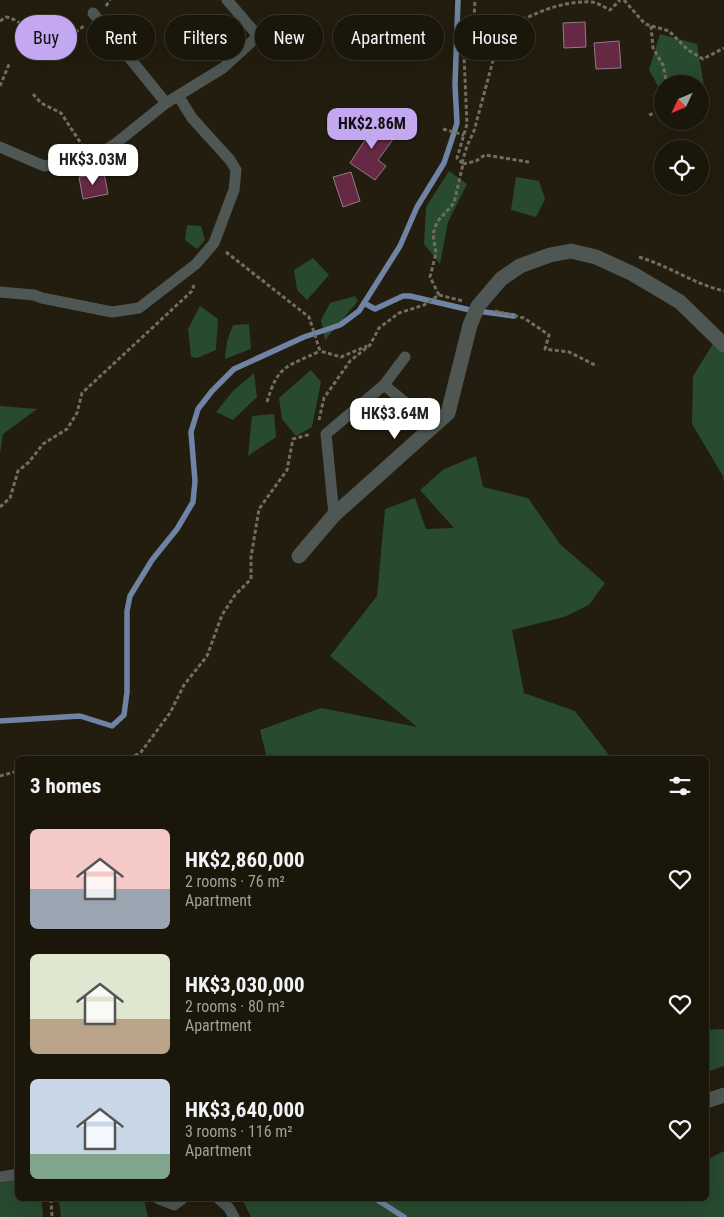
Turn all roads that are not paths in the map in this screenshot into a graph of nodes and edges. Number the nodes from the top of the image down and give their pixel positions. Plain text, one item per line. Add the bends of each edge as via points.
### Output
1 (227, 0) edge
2 (131, 60) edge
3 (179, 97) junction
4 (166, 103) junction
5 (0, 147) edge
6 (0, 292) edge
7 (724, 345) edge
8 (405, 357) dead end
9 (384, 386) junction
10 (434, 426) junction
11 (334, 515) junction
12 (298, 556) dead end
13 (724, 1095) edge
14 (709, 1100) edge
15 (15, 1174) edge
16 (0, 1177) edge
17 (164, 1201) edge
18 (221, 1201) edge
19 (177, 1207) edge
20 (234, 1217) edge

1 - 3 lane via 258,36 223,68
2 - 4 lane
3 - 4 lane
3 - 6 lane via 192,118 236,170 234,190 214,243 196,264 139,308 112,312 34,295
4 - 5 lane via 115,144 91,158 44,166
7 - 10 street via 707,326 666,293 596,257 571,251 550,255 520,266 501,279 477,310 470,325 448,413
8 - 9 lane
9 - 10 lane
9 - 11 lane via 326,434
10 - 11 street
11 - 12 street
13 - 14 street
15 - 16 lane
17 - 19 lane
18 - 20 lane

